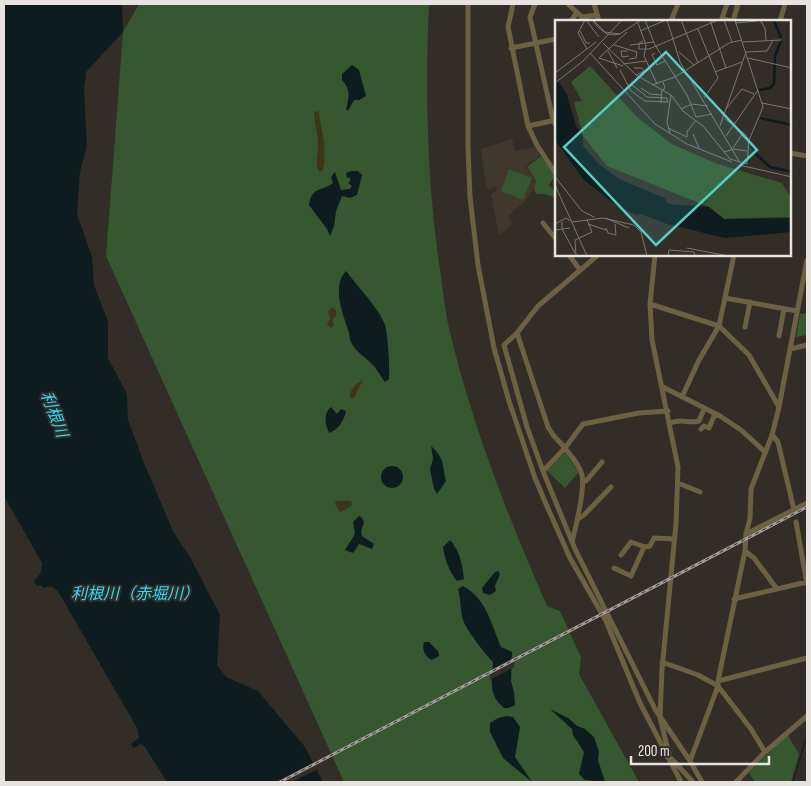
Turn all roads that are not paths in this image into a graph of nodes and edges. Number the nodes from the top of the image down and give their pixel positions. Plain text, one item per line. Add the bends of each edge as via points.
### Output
1 (468, 4) edge
2 (535, 4) edge
3 (594, 4) edge
4 (678, 4) edge
5 (727, 4) edge
6 (738, 4) edge
7 (785, 4) edge
8 (514, 5) edge
9 (569, 5) dead end
10 (577, 12) junction
11 (597, 15) junction
12 (572, 20) edge
13 (599, 20) edge
14 (671, 20) edge
15 (729, 20) edge
16 (732, 20) edge
17 (780, 20) edge
18 (555, 39) edge
19 (536, 43) junction
20 (511, 48) junction
21 (555, 122) edge
22 (528, 126) junction
23 (791, 153) edge
24 (807, 156) edge
25 (555, 172) edge
26 (543, 223) dead end
27 (555, 238) edge
28 (570, 256) edge
29 (597, 256) edge
30 (655, 256) edge
31 (734, 256) edge
32 (807, 260) edge
33 (580, 270) junction
34 (725, 298) junction
35 (750, 302) junction
36 (650, 304) junction
37 (784, 309) junction
38 (797, 311) junction
39 (719, 326) junction
40 (745, 327) dead end
41 (517, 333) junction
42 (779, 336) dead end
43 (807, 345) edge
44 (790, 348) junction
45 (661, 386) junction
46 (682, 397) junction
47 (779, 407) junction
48 (704, 409) junction
49 (668, 411) junction
50 (715, 414) junction
51 (670, 423) junction
52 (701, 429) dead end
53 (772, 435) junction
54 (565, 448) junction
55 (764, 451) junction
56 (602, 462) dead end
57 (543, 471) junction
58 (583, 481) junction
59 (678, 483) junction
60 (611, 487) dead end
61 (700, 492) dead end
62 (807, 503) edge
63 (794, 510) junction
64 (578, 519) junction
65 (796, 522) dead end
66 (746, 534) junction
67 (674, 538) junction
68 (572, 542) junction
69 (644, 546) junction
70 (745, 551) junction
71 (621, 556) dead end
72 (614, 568) dead end
73 (807, 583) edge
74 (777, 589) junction
75 (734, 599) junction
76 (807, 658) edge
77 (662, 662) junction
78 (718, 684) junction
79 (807, 716) edge
80 (660, 718) junction
81 (765, 752) junction
82 (668, 756) junction
83 (690, 761) junction
84 (681, 782) edge
85 (694, 782) edge
86 (702, 782) edge
87 (736, 782) edge

1 - 82 street via 470,197 478,265 494,348 509,401 546,504 570,558 606,621 640,703
2 - 19 street via 530,17
3 - 11 street
4 - 14 street
5 - 15 street via 722,18
6 - 16 street
7 - 17 street
8 - 20 street via 508,27
9 - 10 street
10 - 11 street via 582,17
10 - 12 street
11 - 13 street
18 - 19 street
19 - 20 street
19 - 21 street
20 - 22 street
21 - 22 street
22 - 25 street
23 - 24 street
26 - 27 street
28 - 33 street
29 - 33 street
30 - 36 street
31 - 34 street
32 - 38 street
33 - 41 street via 538,306
34 - 35 street
34 - 39 street
35 - 37 street
35 - 40 street
36 - 39 street
36 - 45 street via 652,340
37 - 38 street
37 - 42 street
38 - 44 street
39 - 46 street
39 - 47 street via 748,355
41 - 54 street via 548,427
41 - 57 street via 504,345
43 - 44 street
44 - 47 street
45 - 46 street
45 - 49 street
46 - 48 street
47 - 53 street
48 - 50 street
48 - 51 street via 699,421
49 - 51 street
49 - 54 street via 584,424
50 - 52 street via 709,428 704,426
50 - 55 street
51 - 59 street
53 - 55 street
53 - 63 street via 778,442
54 - 57 street
54 - 58 street via 579,468
55 - 66 street via 751,488
56 - 58 street
57 - 68 street
58 - 64 street
59 - 61 street
59 - 67 street
60 - 64 street
62 - 63 street
63 - 66 street
64 - 68 street
65 - 73 street
66 - 70 street
67 - 69 street via 654,538 650,546
67 - 77 street
68 - 80 street
69 - 71 street via 631,542
69 - 72 street via 631,576
70 - 74 street
70 - 75 street
73 - 74 street
74 - 75 street
75 - 78 street
76 - 78 street
77 - 78 street
77 - 80 street
78 - 81 street
78 - 83 street
79 - 81 street
80 - 82 street
80 - 83 street
81 - 87 street
82 - 84 street
82 - 85 street
83 - 86 street

